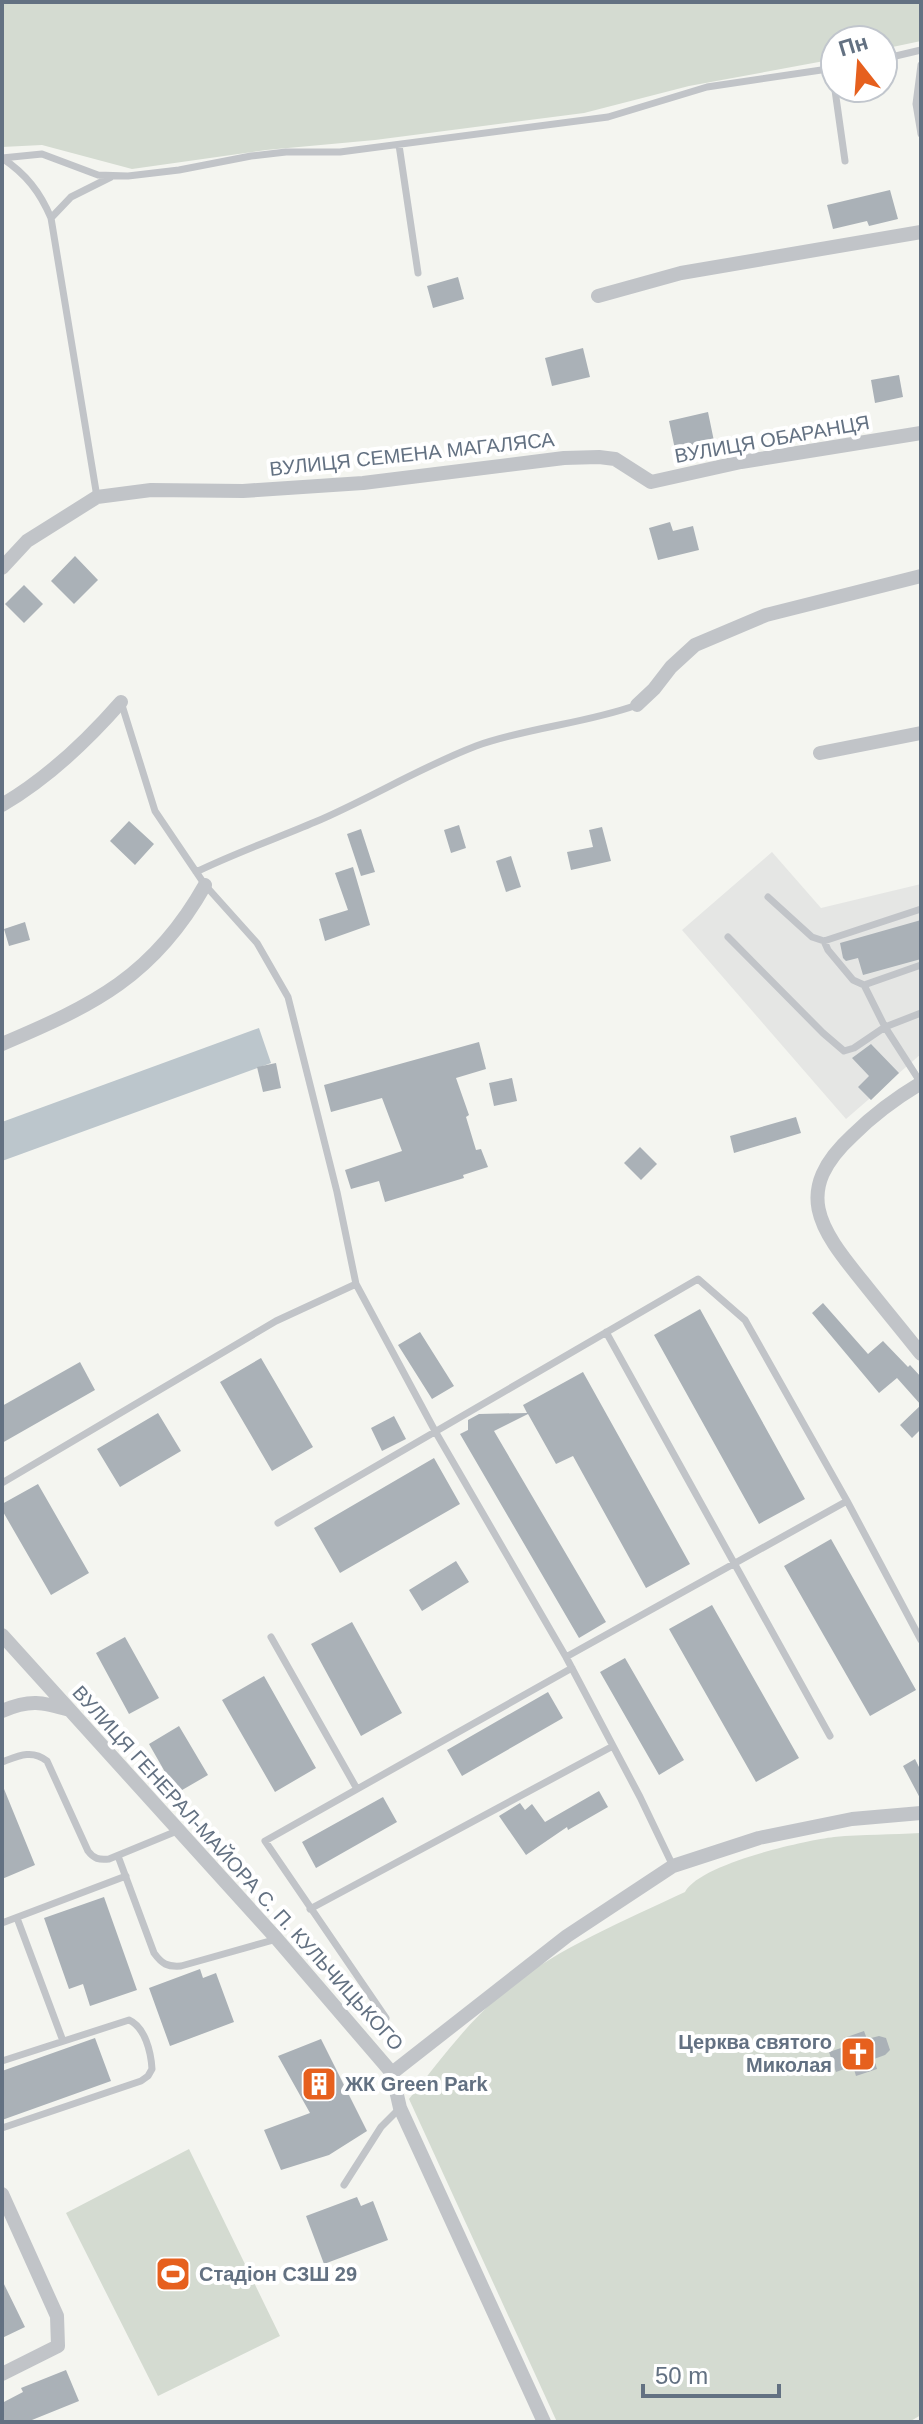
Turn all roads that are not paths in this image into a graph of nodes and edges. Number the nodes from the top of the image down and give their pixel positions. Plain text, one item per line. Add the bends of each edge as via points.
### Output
1 (921, 50) edge
2 (899, 55) edge
3 (921, 65) edge
4 (819, 70) edge
5 (838, 104) edge
6 (921, 134) edge
7 (399, 145) junction
8 (2, 158) edge
9 (845, 161) dead end
10 (114, 176) junction
11 (51, 218) junction
12 (921, 232) edge
13 (418, 273) dead end
14 (598, 296) dead end
15 (921, 433) edge
16 (633, 470) joint
17 (97, 497) junction
18 (2, 568) edge
19 (921, 576) edge
20 (121, 702) joint
21 (637, 705) joint
22 (921, 733) edge
23 (820, 753) dead end
24 (2, 805) edge
25 (196, 872) junction
26 (205, 885) junction
27 (768, 897) dead end
28 (921, 909) edge
29 (728, 937) dead end
30 (824, 941) junction
31 (921, 965) edge
32 (864, 985) junction
33 (921, 1013) edge
34 (885, 1027) junction
35 (2, 1044) edge
36 (921, 1083) edge
37 (356, 1284) junction
38 (606, 1332) junction
39 (921, 1354) edge
40 (435, 1431) junction
41 (2, 1483) edge
42 (847, 1501) junction
43 (278, 1523) dead end
44 (734, 1563) junction
45 (2, 1635) edge
46 (271, 1637) dead end
47 (921, 1640) edge
48 (566, 1657) junction
49 (572, 1668) junction
50 (71, 1710) junction
51 (2, 1711) edge
52 (830, 1736) dead end
53 (613, 1746) junction
54 (2, 1762) edge
55 (357, 1789) junction
56 (921, 1813) edge
57 (179, 1830) junction
58 (118, 1856) junction
59 (673, 1866) junction
60 (126, 1876) junction
61 (310, 1909) junction
62 (17, 1918) junction
63 (2, 1923) edge
64 (277, 1939) junction
65 (386, 2018) dead end
66 (63, 2041) junction
67 (2, 2061) edge
68 (392, 2073) junction
69 (400, 2108) junction
70 (2, 2128) edge
71 (344, 2185) dead end
72 (2, 2194) edge
73 (2, 2374) edge
74 (544, 2422) edge

1 - 2 lane
3 - 6 lane via 916,104
4 - 7 lane via 707,87 608,117
5 - 9 lane
7 - 10 lane via 286,152
7 - 13 lane
8 - 10 lane via 42,154
8 - 11 lane via 31,182
10 - 11 lane via 71,197
11 - 17 lane
12 - 14 street via 681,273
15 - 16 street, ВУЛИЦЯ ОБАРАНЦЯ via 651,482
16 - 17 street, ВУЛИЦЯ СЕМЕНА МАГАЛЯСА via 615,459 576,458 363,483 243,491 151,490
17 - 18 street via 27,541
19 - 21 street via 766,615 695,645
20 - 24 street via 55,769
20 - 25 lane via 155,811
21 - 25 lane via 474,747
22 - 23 street
25 - 26 lane
26 - 35 street via 188,915 151,958 114,990
26 - 37 lane via 257,943 288,997
27 - 30 lane via 812,937
28 - 30 lane
29 - 34 lane via 844,1051
30 - 32 lane via 853,980
31 - 32 lane
32 - 34 lane
33 - 34 lane
34 - 36 lane
36 - 39 street via 883,1107 847,1140 826,1164 817,1195 825,1230 836,1249
37 - 40 lane
37 - 41 lane via 276,1321
38 - 40 lane
38 - 42 lane via 698,1279 745,1320
38 - 44 lane
40 - 43 lane
40 - 48 lane
42 - 44 lane
42 - 47 lane
44 - 48 lane
44 - 52 lane
45 - 50 street, ВУЛИЦЯ ГЕНЕРАЛ-МАЙОРА С. П. КУЛЬЧИЦЬКОГО
46 - 55 lane
48 - 49 lane
49 - 53 lane
49 - 55 lane
50 - 51 street via 28,1702
50 - 57 street, ВУЛИЦЯ ГЕНЕРАЛ-МАЙОРА С. П. КУЛЬЧИЦЬКОГО
53 - 59 lane
53 - 61 lane
54 - 58 lane via 27,1753 43,1758 88,1851 101,1860
55 - 61 lane via 265,1841
56 - 59 street, ВУЛИЦЯ ГЕНЕРАЛ-МАЙОРА С. П. КУЛЬЧИЦЬКОГО via 852,1819 759,1838
57 - 58 lane
57 - 64 street, ВУЛИЦЯ ГЕНЕРАЛ-МАЙОРА С. П. КУЛЬЧИЦЬКОГО
58 - 60 lane
59 - 68 street, ВУЛИЦЯ ГЕНЕРАЛ-МАЙОРА С. П. КУЛЬЧИЦЬКОГО via 567,1936
60 - 62 lane
60 - 64 lane via 154,1953 170,1967
61 - 65 lane
62 - 63 lane
62 - 66 lane
64 - 68 street, ВУЛИЦЯ ГЕНЕРАЛ-МАЙОРА С. П. КУЛЬЧИЦЬКОГО
66 - 67 lane
66 - 70 lane via 129,2020 141,2031 152,2069 141,2081
68 - 69 street
69 - 71 lane via 381,2127
69 - 74 street
72 - 73 street via 57,2316 58,2346

